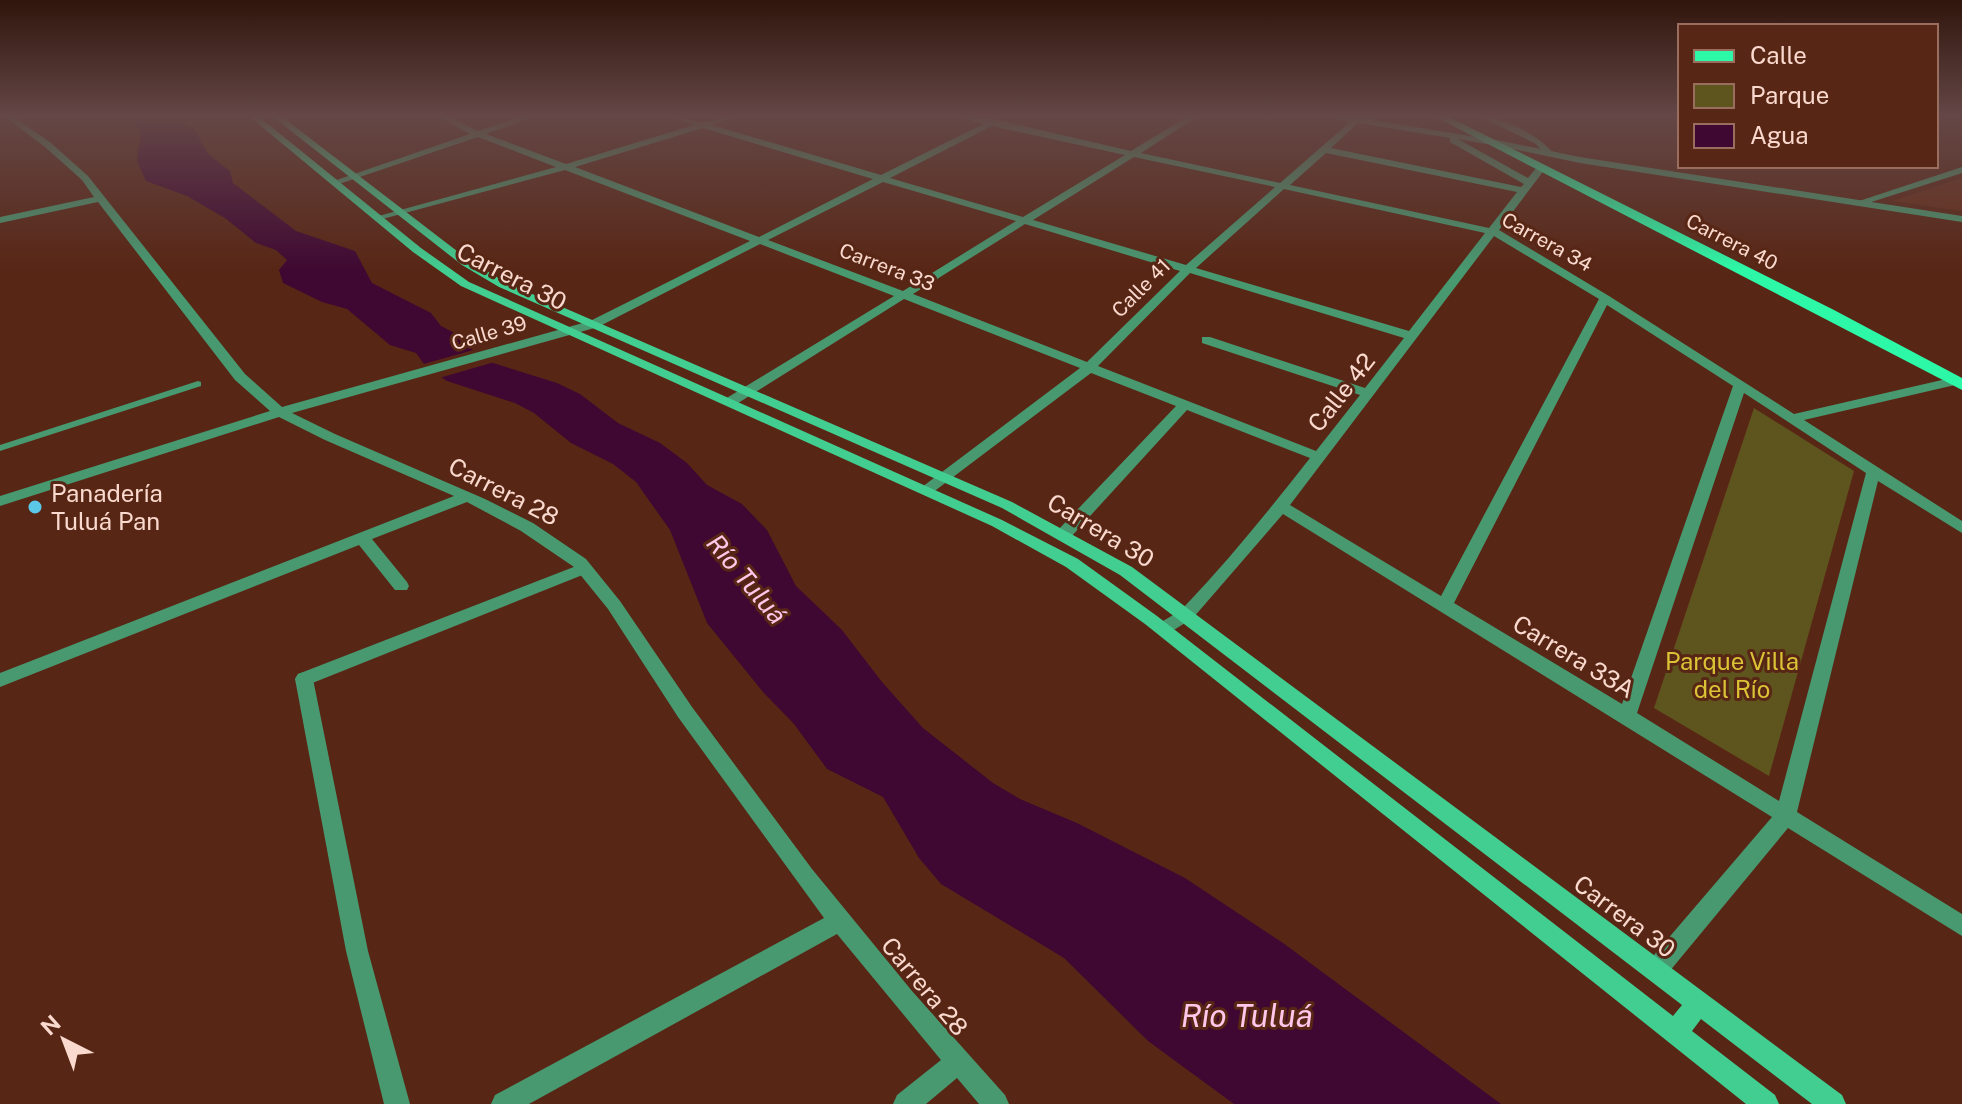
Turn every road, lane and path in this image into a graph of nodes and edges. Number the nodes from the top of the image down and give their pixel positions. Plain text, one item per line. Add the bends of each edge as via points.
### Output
1 (73, 168) edge
2 (318, 168) edge
3 (344, 168) edge
4 (384, 168) edge
5 (564, 168) edge
6 (573, 168) edge
7 (843, 168) edge
8 (904, 168) edge
9 (1111, 168) edge
10 (1198, 168) edge
11 (1307, 168) edge
12 (1424, 168) edge
13 (1497, 168) edge
14 (1537, 168) edge
15 (1634, 168) edge
16 (1540, 169) junction
17 (1962, 170) edge
18 (357, 177) junction
19 (881, 179) junction
20 (336, 182) junction
21 (1527, 186) junction
22 (1285, 187) junction
23 (102, 198) junction
24 (1858, 203) junction
25 (400, 213) junction
26 (379, 219) junction
27 (1962, 219) edge
28 (0, 220) edge
29 (1024, 223) junction
30 (1495, 232) junction
31 (762, 240) junction
32 (1187, 270) junction
33 (906, 296) junction
34 (1605, 298) junction
35 (594, 324) junction
36 (570, 331) junction
37 (1412, 336) junction
38 (1206, 340) dead end
39 (1088, 369) junction
40 (1958, 383) edge
41 (198, 384) dead end
42 (1739, 387) junction
43 (748, 392) junction
44 (1368, 393) junction
45 (730, 402) junction
46 (1184, 406) junction
47 (280, 412) junction
48 (1789, 419) junction
49 (0, 448) edge
50 (1319, 457) junction
51 (1873, 473) junction
52 (944, 476) junction
53 (927, 490) junction
54 (465, 497) junction
55 (0, 501) edge
56 (1281, 506) junction
57 (1962, 528) edge
58 (1064, 534) junction
59 (362, 538) junction
60 (584, 568) junction
61 (401, 586) dead end
62 (1445, 605) junction
63 (1187, 614) junction
64 (1163, 629) junction
65 (0, 680) edge
66 (1627, 716) junction
67 (1786, 815) junction
68 (839, 921) junction
69 (1962, 926) edge
70 (1656, 970) junction
71 (1699, 1002) junction
72 (1675, 1033) junction
73 (958, 1062) junction
74 (397, 1104) edge
75 (504, 1104) edge
76 (906, 1104) edge
77 (996, 1104) edge
78 (1766, 1104) edge
79 (1833, 1104) edge

1 - 23 street, Carrera 28
2 - 20 main road, Carrera 30
3 - 18 main road, Carrera 30
4 - 18 street
5 - 25 street
6 - 31 street, Carrera 33
7 - 19 street
8 - 19 street, Calle 39
9 - 29 street
10 - 22 street, Carrera 34
11 - 22 street, Calle 41
12 - 21 street
13 - 21 street
14 - 16 main road, Carrera 40
15 - 24 street
16 - 21 street, Calle 42
16 - 40 main road, Carrera 40
17 - 24 street
18 - 20 street
18 - 25 main road, Carrera 30
19 - 29 street
19 - 31 street, Calle 39
20 - 26 main road, Carrera 30
21 - 30 street, Calle 42
22 - 30 street, Carrera 34
22 - 32 street, Calle 41
23 - 28 street
23 - 47 street, Carrera 28 via 240,377
24 - 27 street
25 - 26 street
25 - 35 main road, Carrera 30 via 482,274
26 - 36 main road, Carrera 30 via 465,284
29 - 32 street
29 - 33 street
30 - 34 street, Carrera 34
30 - 37 street, Calle 42
31 - 33 street, Carrera 33
31 - 35 street, Calle 39
32 - 37 street
32 - 39 street, Calle 41
33 - 39 street, Carrera 33
33 - 43 street
34 - 42 street, Carrera 34
34 - 62 street
35 - 36 street, Calle 39
35 - 43 main road, Carrera 30
36 - 45 main road, Carrera 30
36 - 47 street, Calle 39
37 - 44 street, Calle 42
38 - 44 street
39 - 46 street, Carrera 33
39 - 52 street, Calle 41
40 - 48 street
41 - 49 lane
42 - 48 street, Carrera 34
42 - 66 street
43 - 45 street
43 - 52 main road, Carrera 30
44 - 50 street, Calle 42
45 - 53 main road, Carrera 30
46 - 50 street, Carrera 33
46 - 58 street
47 - 54 street, Carrera 28
47 - 55 street, Calle 39
48 - 51 street, Carrera 34
50 - 56 street, Calle 42
51 - 57 street, Carrera 34
51 - 67 street
52 - 53 street, Calle 41
52 - 58 main road, Carrera 30
53 - 64 main road, Carrera 30 via 1072,563
54 - 59 street
54 - 60 street, Carrera 28 via 527,527
56 - 62 street, Carrera 33A
56 - 63 street, Calle 42
58 - 63 main road, Carrera 30
59 - 61 street
59 - 65 street
60 - 68 street, Carrera 28
60 - 74 street via 304,679 357,951
62 - 66 street, Carrera 33A
63 - 64 street, Calle 42
63 - 70 main road, Carrera 30
64 - 72 main road, Carrera 30
66 - 67 street, Carrera 33A
67 - 69 street, Carrera 33A
67 - 70 street
68 - 73 street, Carrera 28
68 - 75 street
70 - 71 main road, Carrera 30
71 - 72 main road
71 - 79 main road, Carrera 30
72 - 78 main road, Carrera 30
73 - 76 street
73 - 77 street, Carrera 28

